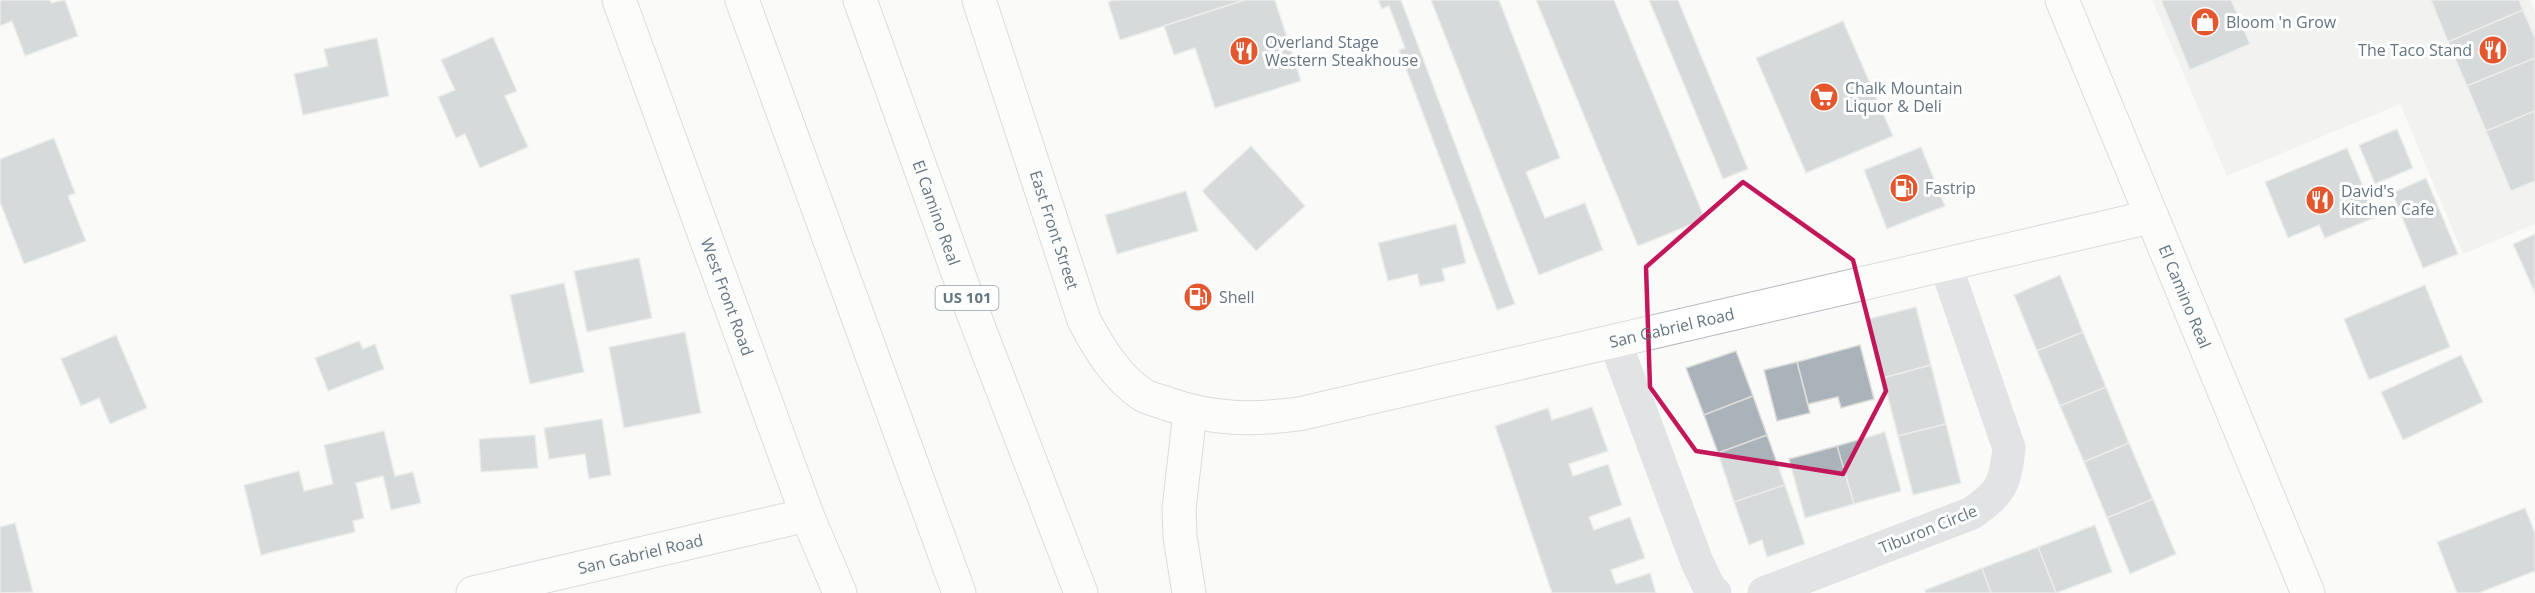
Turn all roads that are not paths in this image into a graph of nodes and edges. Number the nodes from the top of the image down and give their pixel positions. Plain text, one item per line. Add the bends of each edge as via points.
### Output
1 (619, 0) edge
2 (742, 0) edge
3 (860, 0) edge
4 (979, 0) edge
5 (2062, 0) edge
6 (2150, 217) junction
7 (1946, 266) junction
8 (1616, 342) junction
9 (1190, 412) junction
10 (807, 515) junction
11 (473, 593) edge
12 (840, 593) edge
13 (959, 593) edge
14 (1081, 593) edge
15 (1189, 593) edge
16 (1715, 593) edge
17 (1764, 593) edge
18 (2308, 593) edge

1 - 10 main road, West Front Road
2 - 13 main road
3 - 14 main road, El Camino Real / US 101 via 965,292
4 - 9 main road, East Front Street via 1084,320 1097,347 1143,395
5 - 6 main road, El Camino Real
6 - 7 main road, San Gabriel Road
6 - 18 main road, El Camino Real
7 - 8 main road, San Gabriel Road
7 - 17 street, Tiburon Circle via 2009,448 2006,478 1992,500 1972,513
8 - 9 main road, San Gabriel Road via 1299,414 1232,419
8 - 16 street via 1697,562
9 - 15 main road via 1179,509
10 - 11 main road, San Gabriel Road
10 - 12 main road, West Front Road

